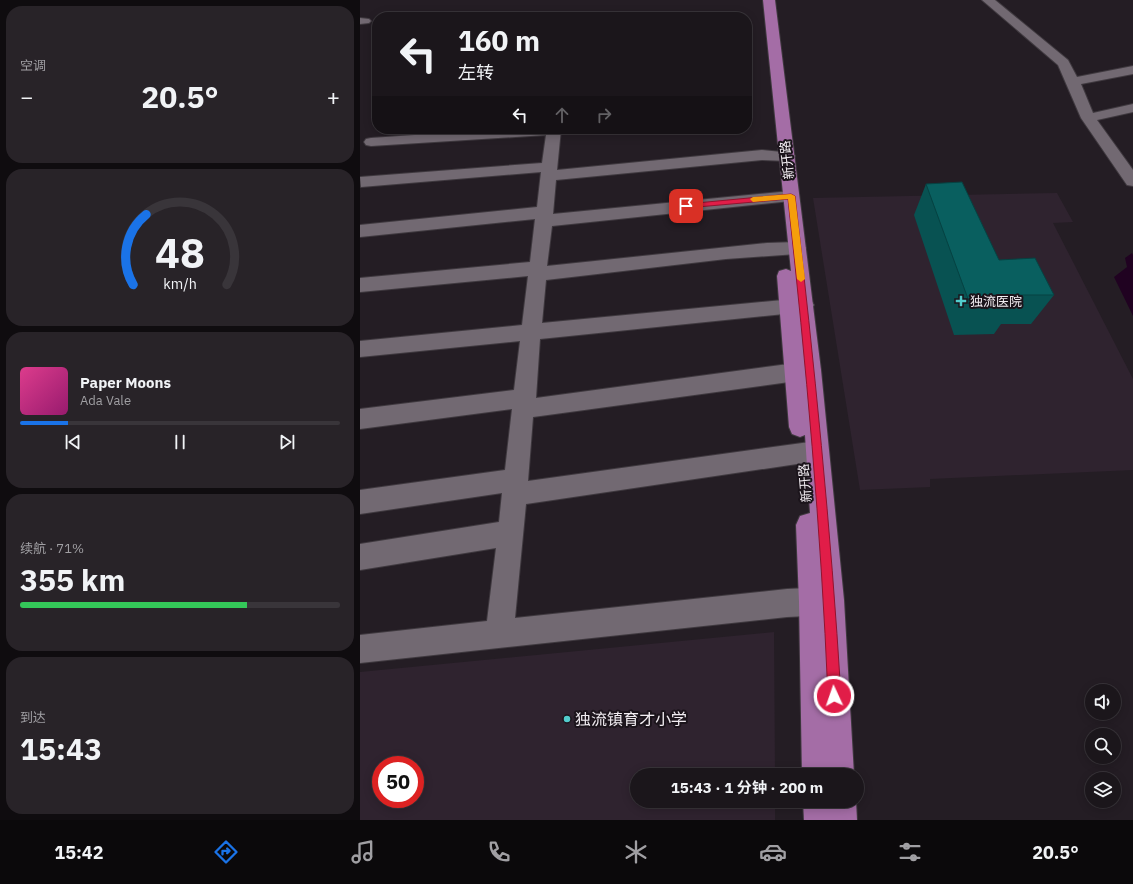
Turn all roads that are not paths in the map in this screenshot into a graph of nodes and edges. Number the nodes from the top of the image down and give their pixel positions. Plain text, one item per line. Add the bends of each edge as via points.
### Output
1 (759, 0) edge
2 (769, 0) edge
3 (988, 0) edge
4 (1133, 70) edge
5 (1073, 82) junction
6 (1133, 108) edge
7 (1088, 118) junction
8 (449, 134) edge
9 (554, 134) edge
10 (365, 138) edge
11 (1133, 155) edge
12 (780, 156) junction
13 (1118, 158) junction
14 (550, 172) junction
15 (1133, 181) edge
16 (361, 182) dead end
17 (785, 197) junction
18 (545, 216) junction
19 (360, 231) edge
20 (790, 248) junction
21 (539, 271) junction
22 (360, 285) edge
23 (796, 305) junction
24 (531, 331) junction
25 (360, 349) edge
26 (803, 371) junction
27 (525, 404) junction
28 (360, 419) edge
29 (810, 452) junction
30 (516, 487) junction
31 (360, 502) edge
32 (511, 533) junction
33 (360, 557) edge
34 (821, 601) junction
35 (500, 634) junction
36 (360, 649) edge
37 (818, 768) edge
38 (837, 768) edge
39 (819, 808) edge
40 (840, 808) edge
41 (820, 820) edge
42 (841, 820) edge

1 - 12 main road, 新开路
2 - 12 main road, 新开路
3 - 5 street via 1062,63
4 - 5 street
5 - 7 street
6 - 7 street
7 - 13 street
8 - 10 street
9 - 14 street
11 - 13 street
12 - 14 street via 762,155
12 - 17 main road, 新开路
13 - 15 street
14 - 16 street
14 - 18 street
17 - 18 street
17 - 20 main road, 新开路
18 - 19 street
18 - 21 street
20 - 21 street
20 - 23 main road, 新开路
21 - 22 street
21 - 24 street
23 - 24 street
23 - 26 main road, 新开路
24 - 25 street
24 - 27 street
26 - 27 street
26 - 29 main road, 新开路
27 - 28 street
27 - 30 street
29 - 30 street
29 - 34 main road, 新开路
30 - 31 street
30 - 32 street
32 - 33 street
32 - 35 street
34 - 35 street
34 - 37 main road, 新开路
34 - 38 main road, 新开路
35 - 36 street
39 - 41 main road
40 - 42 main road

